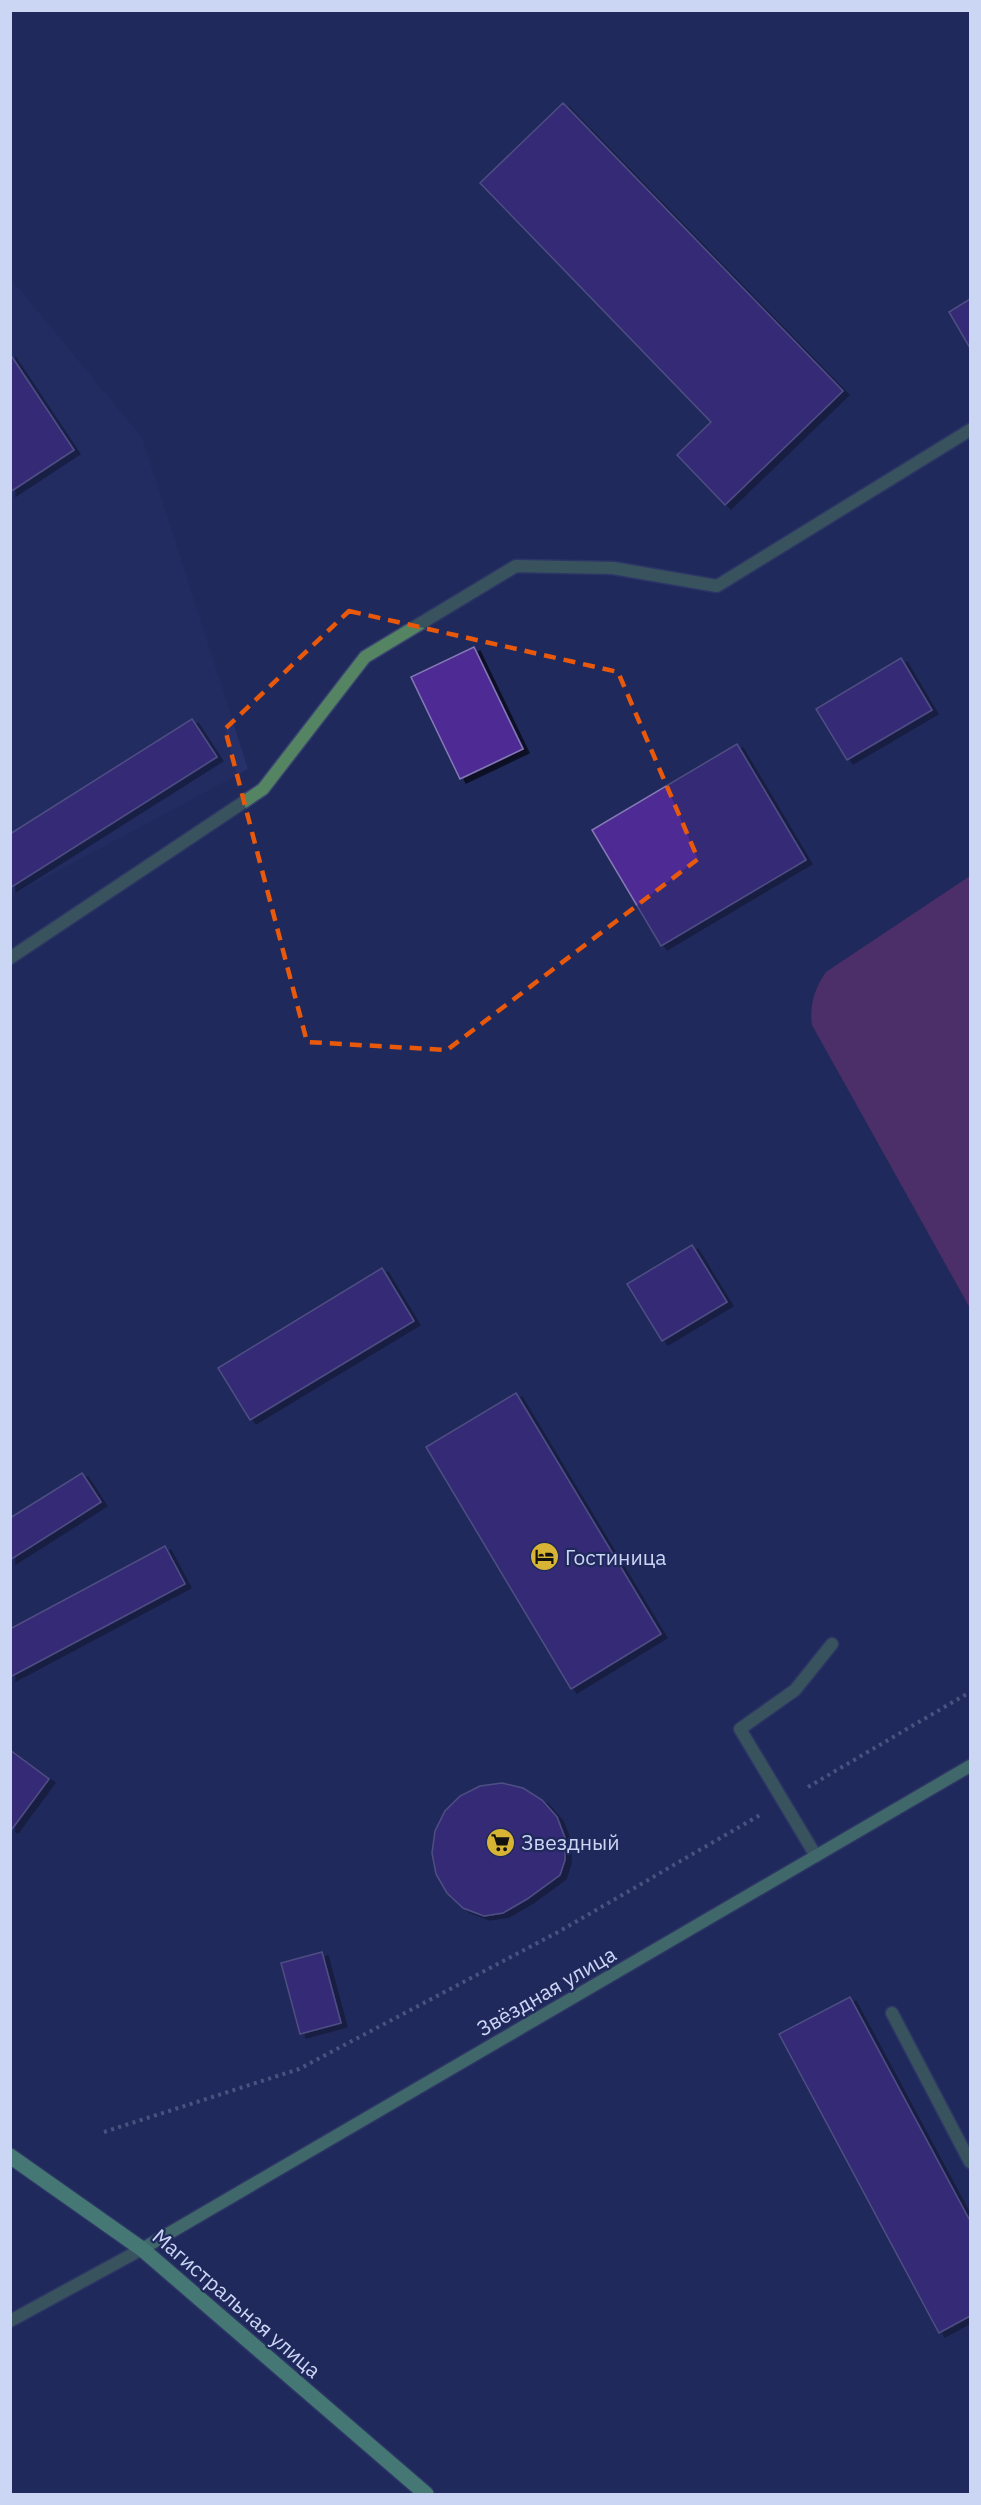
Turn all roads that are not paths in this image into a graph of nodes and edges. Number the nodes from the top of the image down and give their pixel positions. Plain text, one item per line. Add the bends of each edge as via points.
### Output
1 (970, 430) edge
2 (10, 958) edge
3 (832, 1644) dead end
4 (970, 1768) edge
5 (816, 1856) junction
6 (892, 2013) dead end
7 (10, 2156) edge
8 (970, 2162) edge
9 (142, 2248) junction
10 (10, 2321) edge
11 (426, 2494) edge

1 - 2 street via 717,586 613,568 516,566 365,657 263,789
3 - 5 street via 795,1690 740,1729
4 - 5 street, Звёздная улица
5 - 9 street, Звёздная улица
6 - 8 street
7 - 9 main road, Магистральная улица
9 - 10 street
9 - 11 main road, Магистральная улица

